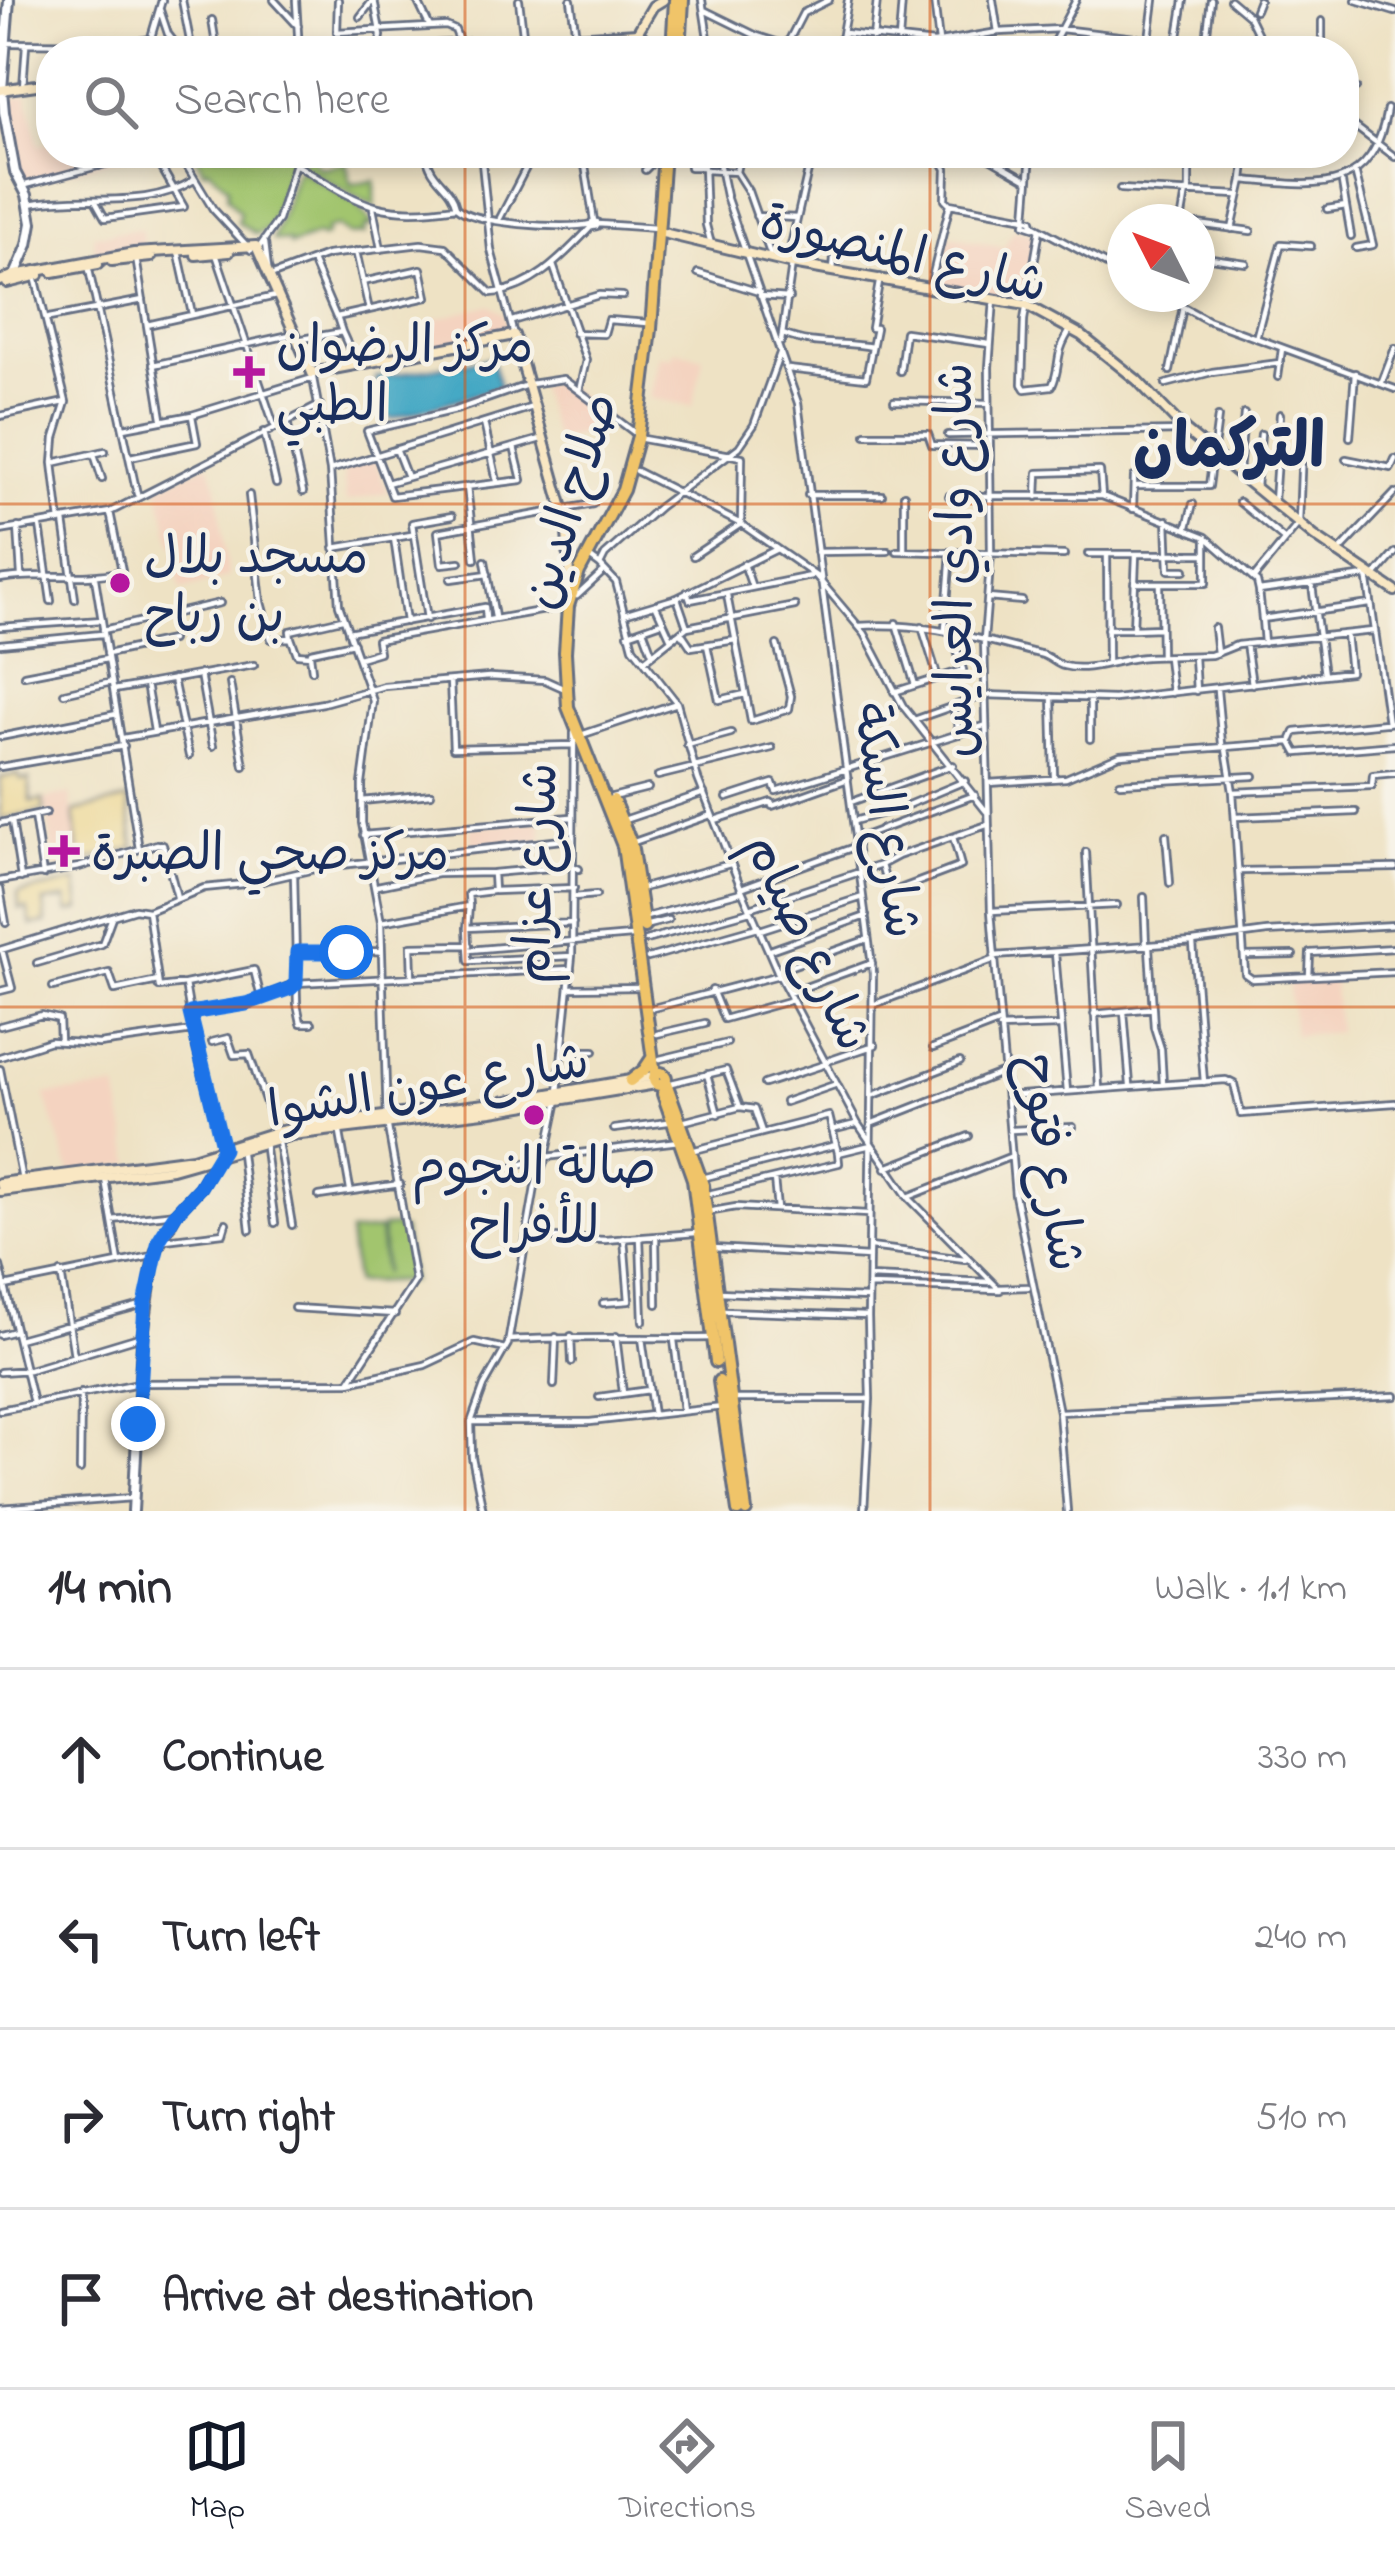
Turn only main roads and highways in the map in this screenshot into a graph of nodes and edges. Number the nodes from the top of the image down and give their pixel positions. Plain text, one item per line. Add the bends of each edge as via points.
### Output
1 (679, 0) edge
2 (657, 2) edge
3 (648, 36) edge
4 (674, 36) edge
5 (36, 86) edge
6 (36, 87) edge
7 (1, 92) edge
8 (664, 168) edge
9 (661, 230) junction
10 (255, 247) junction
11 (0, 284) edge
12 (276, 296) junction
13 (640, 437) junction
14 (570, 540) junction
15 (596, 562) junction
16 (1393, 586) edge
17 (572, 598) junction
18 (580, 731) junction
19 (642, 930) junction
20 (657, 1057) junction
21 (660, 1079) junction
22 (630, 1081) junction
23 (559, 1095) junction
24 (678, 1122) junction
25 (238, 1147) junction
26 (0, 1187) edge
27 (726, 1403) junction
28 (742, 1511) edge

1 - 4 highway
2 - 3 main road
5 - 7 main road
6 - 7 main road
8 - 9 highway, صلاح الدين
9 - 13 highway, صلاح الدين
9 - 13 highway, صلاح الدين via 658,320
9 - 16 main road, شارع المنصورة via 1026,305 1137,380 1186,431 1336,554
10 - 11 main road via 136,258
10 - 11 main road via 134,253 14,274
10 - 12 main road
10 - 12 main road
12 - 14 main road via 312,375 514,334
13 - 15 highway, صلاح الدين
13 - 15 highway, صلاح الدين via 636,471
14 - 15 main road
14 - 17 main road
15 - 17 highway, صلاح الدين
17 - 18 highway, صلاح الدين
17 - 18 highway, صلاح الدين via 566,689
18 - 19 highway, صلاح الدين via 619,831
18 - 19 highway, صلاح الدين via 631,843
19 - 20 highway, صلاح الدين
19 - 20 highway, صلاح الدين
20 - 21 highway, صلاح الدين
20 - 22 highway
21 - 22 main road, شارع عون الشوا
21 - 23 main road, شارع عون الشوا
21 - 24 highway, صلاح الدين
22 - 23 main road, شارع عون الشوا
23 - 25 main road, شارع عون الشوا via 277,1134
24 - 27 highway, صلاح الدين
24 - 27 highway, صلاح الدين via 704,1195
25 - 26 main road, شارع عون الشوا
25 - 26 main road, شارع عون الشوا via 104,1178
27 - 28 highway, صلاح الدين

